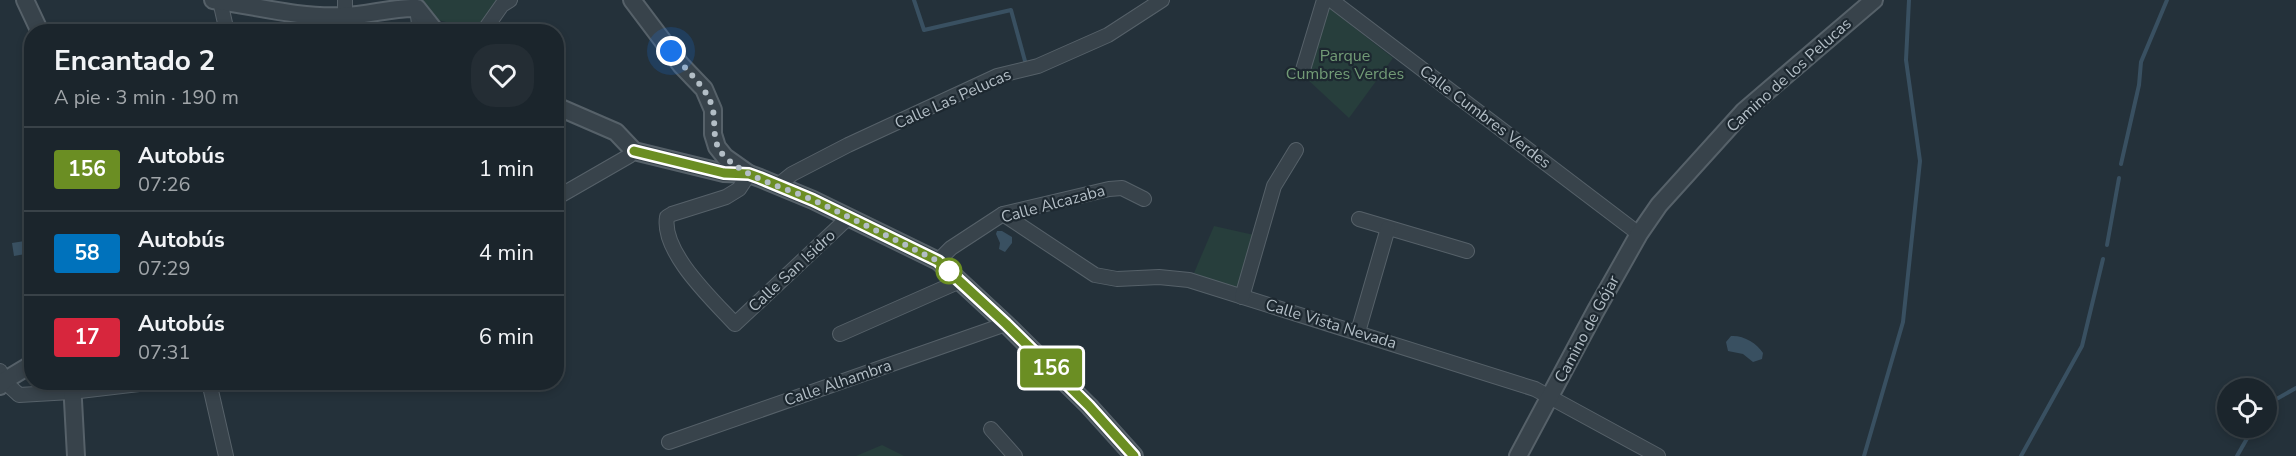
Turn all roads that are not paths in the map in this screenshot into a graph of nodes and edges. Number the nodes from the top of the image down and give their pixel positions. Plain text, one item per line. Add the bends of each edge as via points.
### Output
1 (25, 0) edge
2 (216, 0) edge
3 (510, 0) edge
4 (632, 0) edge
5 (1162, 0) edge
6 (1324, 0) edge
7 (1331, 0) edge
8 (1874, 0) edge
9 (345, 8) edge
10 (417, 8) junction
11 (36, 24) edge
12 (224, 24) edge
13 (419, 24) edge
14 (428, 24) edge
15 (489, 24) edge
16 (1302, 73) dead end
17 (564, 109) edge
18 (1296, 150) dead end
19 (634, 151) junction
20 (749, 174) junction
21 (777, 186) junction
22 (564, 193) edge
23 (1144, 199) dead end
24 (1659, 205) joint
25 (1003, 214) junction
26 (849, 217) junction
27 (1359, 219) dead end
28 (1388, 228) junction
29 (1639, 234) junction
30 (1467, 252) dead end
31 (938, 261) junction
32 (960, 281) junction
33 (1242, 297) junction
34 (1006, 324) junction
35 (1358, 332) junction
36 (840, 334) dead end
37 (24, 368) edge
38 (1, 380) edge
39 (52, 390) edge
40 (72, 390) edge
41 (211, 390) edge
42 (1551, 397) junction
43 (991, 429) dead end
44 (669, 442) dead end
45 (76, 456) edge
46 (226, 456) edge
47 (1015, 456) edge
48 (1134, 456) edge
49 (1518, 456) edge
50 (1658, 456) edge

1 - 11 street
2 - 9 street via 309,16
2 - 12 street
3 - 15 street
4 - 20 street via 704,90 713,110 717,147
5 - 21 street, Calle Las Pelucas via 1108,34 1038,66 997,76 848,145
6 - 16 street
7 - 29 street, Calle Cumbres Verdes
8 - 24 street, Camino de los Pelucas via 1744,111
9 - 10 street
10 - 13 street
10 - 14 street
17 - 19 street via 616,132
18 - 33 street via 1274,186
19 - 20 street via 724,173
19 - 22 street
20 - 21 street
20 - 26 street, Calle San Isidro via 740,189 712,203 672,214 665,226 688,270 735,324
21 - 26 street
23 - 25 street, Calle Alcazaba via 1122,188 1109,189
24 - 29 street, Camino de Gójar
25 - 31 street, Calle Alcazaba
25 - 33 street, Calle Vista Nevada via 1095,274 1117,279 1189,280
26 - 31 street
27 - 28 street
28 - 30 street
28 - 35 street
29 - 42 street, Camino de Gójar
31 - 32 street
32 - 34 street
32 - 36 street
33 - 35 street, Calle Vista Nevada
34 - 44 street, Calle Alhambra
34 - 48 street
35 - 42 street, Calle Vista Nevada
37 - 38 street
38 - 39 street via 19,395
40 - 45 street
41 - 46 street
42 - 49 street, Camino de Gójar
42 - 50 street, Calle Vista Nevada
43 - 47 street

